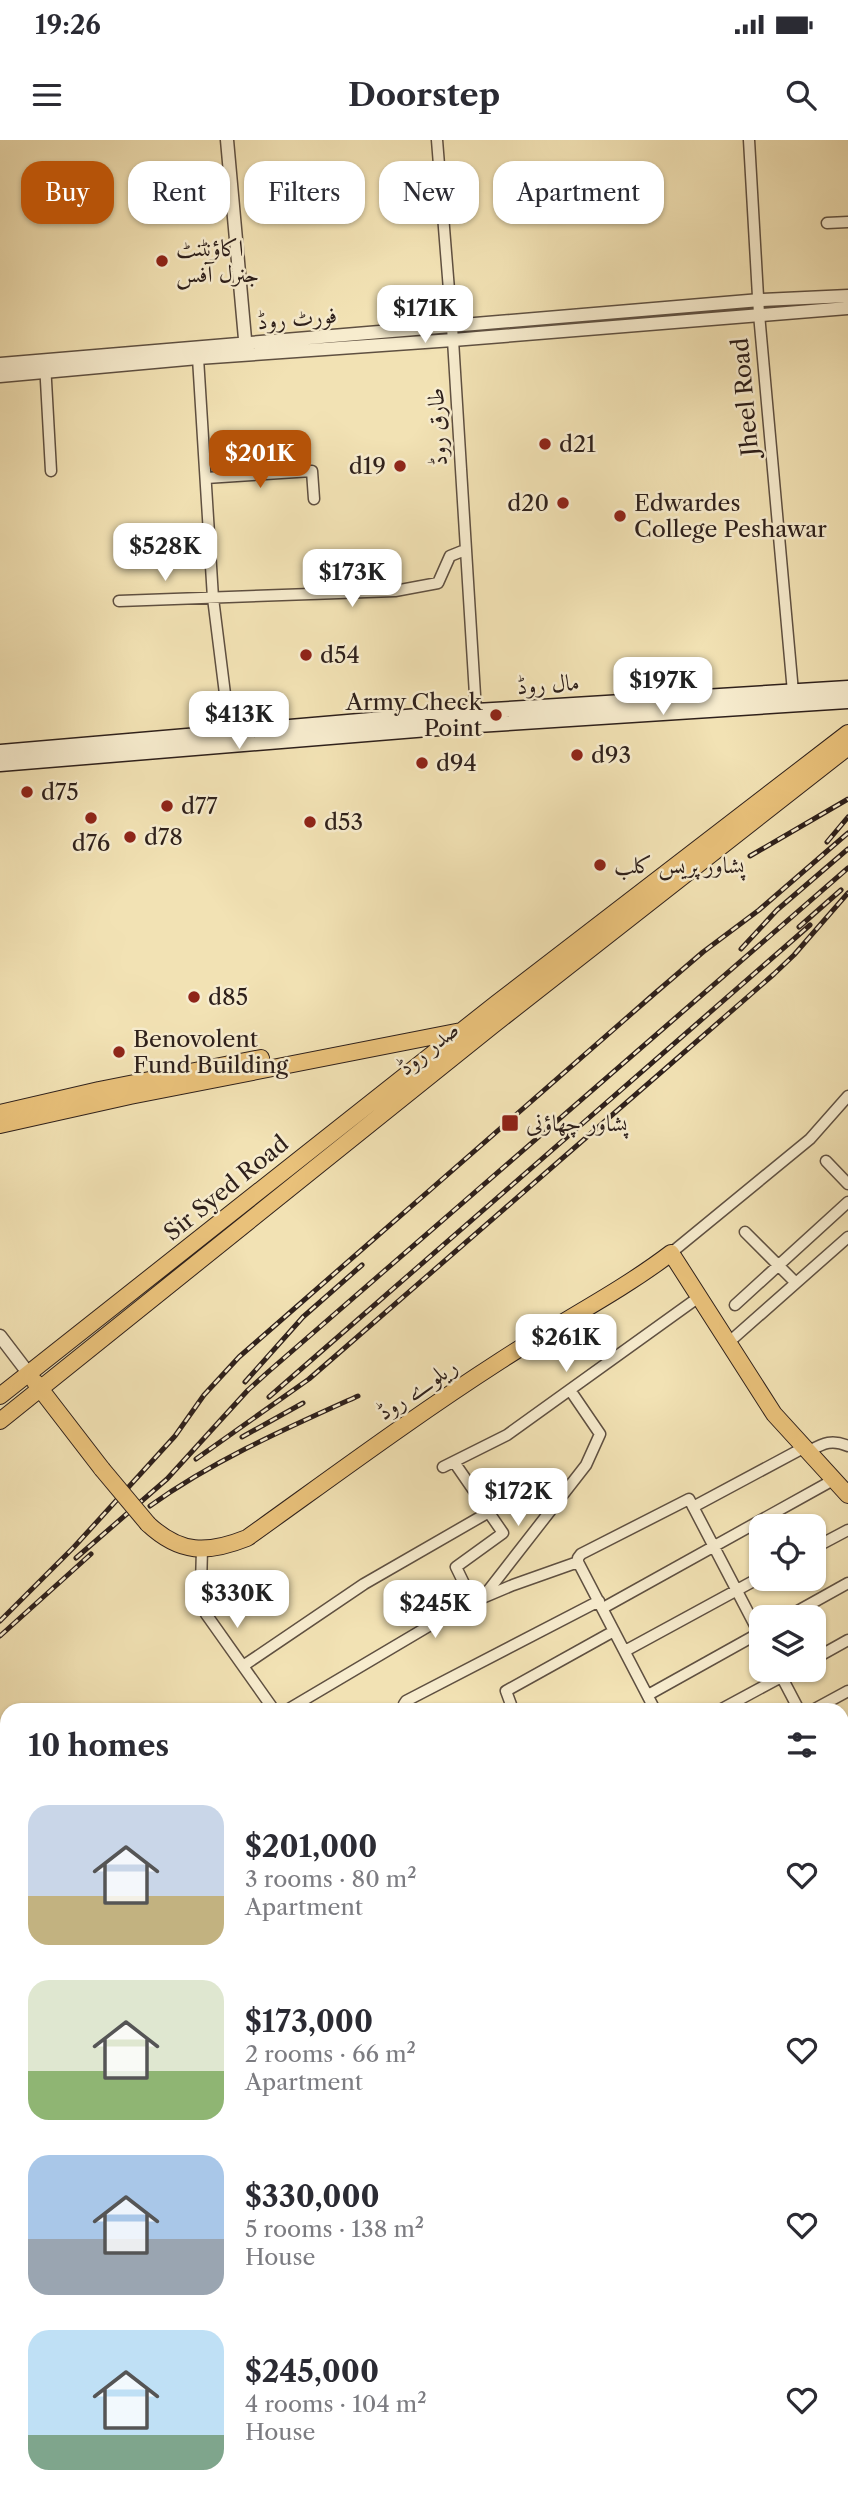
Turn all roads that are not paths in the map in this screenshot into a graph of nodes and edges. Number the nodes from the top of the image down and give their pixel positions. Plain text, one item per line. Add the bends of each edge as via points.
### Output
1 (227, 140) edge
2 (437, 140) edge
3 (749, 140) edge
4 (848, 222) edge
5 (827, 223) dead end
6 (848, 296) edge
7 (760, 300) junction
8 (848, 308) edge
9 (759, 314) junction
10 (452, 326) junction
11 (453, 340) junction
12 (246, 349) junction
13 (198, 358) junction
14 (0, 364) edge
15 (46, 366) junction
16 (0, 376) edge
17 (51, 471) dead end
18 (206, 478) junction
19 (314, 499) dead end
20 (465, 550) junction
21 (213, 598) junction
22 (119, 601) dead end
23 (848, 688) edge
24 (793, 692) junction
25 (848, 701) edge
26 (476, 718) junction
27 (848, 733) edge
28 (230, 734) junction
29 (848, 747) edge
30 (0, 752) edge
31 (29, 756) junction
32 (0, 764) edge
33 (486, 1021) junction
34 (463, 1030) junction
35 (387, 1039) junction
36 (848, 1096) edge
37 (0, 1113) edge
38 (0, 1125) edge
39 (826, 1161) dead end
40 (848, 1184) edge
41 (848, 1202) edge
42 (745, 1232) dead end
43 (848, 1237) edge
44 (671, 1254) junction
45 (779, 1265) junction
46 (796, 1283) junction
47 (699, 1297) junction
48 (735, 1305) dead end
49 (0, 1335) edge
50 (728, 1343) junction
51 (29, 1374) junction
52 (40, 1389) junction
53 (570, 1390) junction
54 (0, 1396) edge
55 (0, 1421) edge
56 (846, 1442) edge
57 (807, 1449) junction
58 (454, 1462) junction
59 (443, 1467) dead end
60 (835, 1479) junction
61 (848, 1495) edge
62 (693, 1507) junction
63 (489, 1512) junction
64 (848, 1530) edge
65 (826, 1542) edge
66 (714, 1546) junction
67 (202, 1549) junction
68 (578, 1562) junction
69 (848, 1583) edge
70 (749, 1584) edge
71 (737, 1590) junction
72 (478, 1600) junction
73 (601, 1604) junction
74 (809, 1605) edge
75 (749, 1612) edge
76 (614, 1631) junction
77 (749, 1640) edge
78 (848, 1640) edge
79 (625, 1651) junction
80 (826, 1652) edge
81 (243, 1666) junction
82 (765, 1682) edge
83 (785, 1682) edge
84 (848, 1691) edge
85 (648, 1695) junction
86 (269, 1703) edge
87 (298, 1703) edge
88 (405, 1703) edge
89 (510, 1703) edge
90 (651, 1703) edge
91 (731, 1703) edge
92 (795, 1703) edge
93 (826, 1703) edge

1 - 12 street
2 - 10 street, طارق روڈ
3 - 7 street, Jheel Road
4 - 5 street
6 - 7 street, فورٹ روڈ
7 - 9 street, Jheel Road
7 - 10 street, فورٹ روڈ
8 - 9 street, فورٹ روڈ
9 - 11 street, فورٹ روڈ
9 - 24 street, Jheel Road
10 - 11 street, طارق روڈ
10 - 12 street, فورٹ روڈ
11 - 12 street, فورٹ روڈ
11 - 20 street, طارق روڈ
12 - 13 street, فورٹ روڈ
12 - 15 street, فورٹ روڈ
13 - 15 street, فورٹ روڈ
13 - 18 street
14 - 15 street, فورٹ روڈ
15 - 16 street, فورٹ روڈ
15 - 17 street
18 - 19 street via 312,471
18 - 21 street
20 - 21 street via 450,556 438,583 395,591
20 - 26 street, طارق روڈ
21 - 22 street
21 - 28 street
23 - 24 main road, مال روڈ
24 - 26 main road, مال روڈ
25 - 26 main road, مال روڈ
26 - 28 main road, مال روڈ
26 - 31 main road, مال روڈ
27 - 33 main road, صدر روڈ
28 - 31 main road, مال روڈ
29 - 33 main road, صدر روڈ
30 - 31 main road, مال روڈ
31 - 32 main road, مال روڈ
33 - 34 main road
33 - 35 main road
33 - 52 main road, صدر روڈ
34 - 35 main road
34 - 51 main road, Sir Syed Road
35 - 37 main road via 99,1090
35 - 38 main road
36 - 44 street, ریلوے روڈ via 810,1139
39 - 40 street
41 - 45 street
42 - 45 street
43 - 46 street
44 - 47 main road
44 - 67 main road, ریلوے روڈ via 404,1424 247,1538 222,1548
45 - 46 street
45 - 48 street
46 - 50 street
47 - 50 main road
47 - 53 street
49 - 51 street
50 - 57 main road via 774,1414
51 - 52 main road, ریلوے روڈ
51 - 54 main road, Sir Syed Road
52 - 55 main road, صدر روڈ
52 - 67 main road, ریلوے روڈ, bridge via 148,1524 183,1547
53 - 58 street via 507,1435
53 - 72 street via 600,1434 586,1465
56 - 57 street via 828,1441
57 - 60 main road
57 - 62 street
58 - 59 street
58 - 63 street
60 - 61 main road
60 - 66 street
62 - 66 street
62 - 68 street via 685,1499 581,1554
63 - 72 street via 503,1533 456,1567
63 - 81 street via 364,1584
64 - 65 street
66 - 71 street
66 - 73 street
67 - 81 street via 206,1614
68 - 72 street
68 - 73 street
69 - 74 street
70 - 71 street
71 - 75 street
71 - 79 street
72 - 87 street
73 - 76 street
73 - 88 street
76 - 79 street
76 - 89 street via 506,1691
77 - 85 street
78 - 80 street
79 - 85 street
81 - 86 street
82 - 91 street
83 - 92 street
84 - 93 street
85 - 90 street

